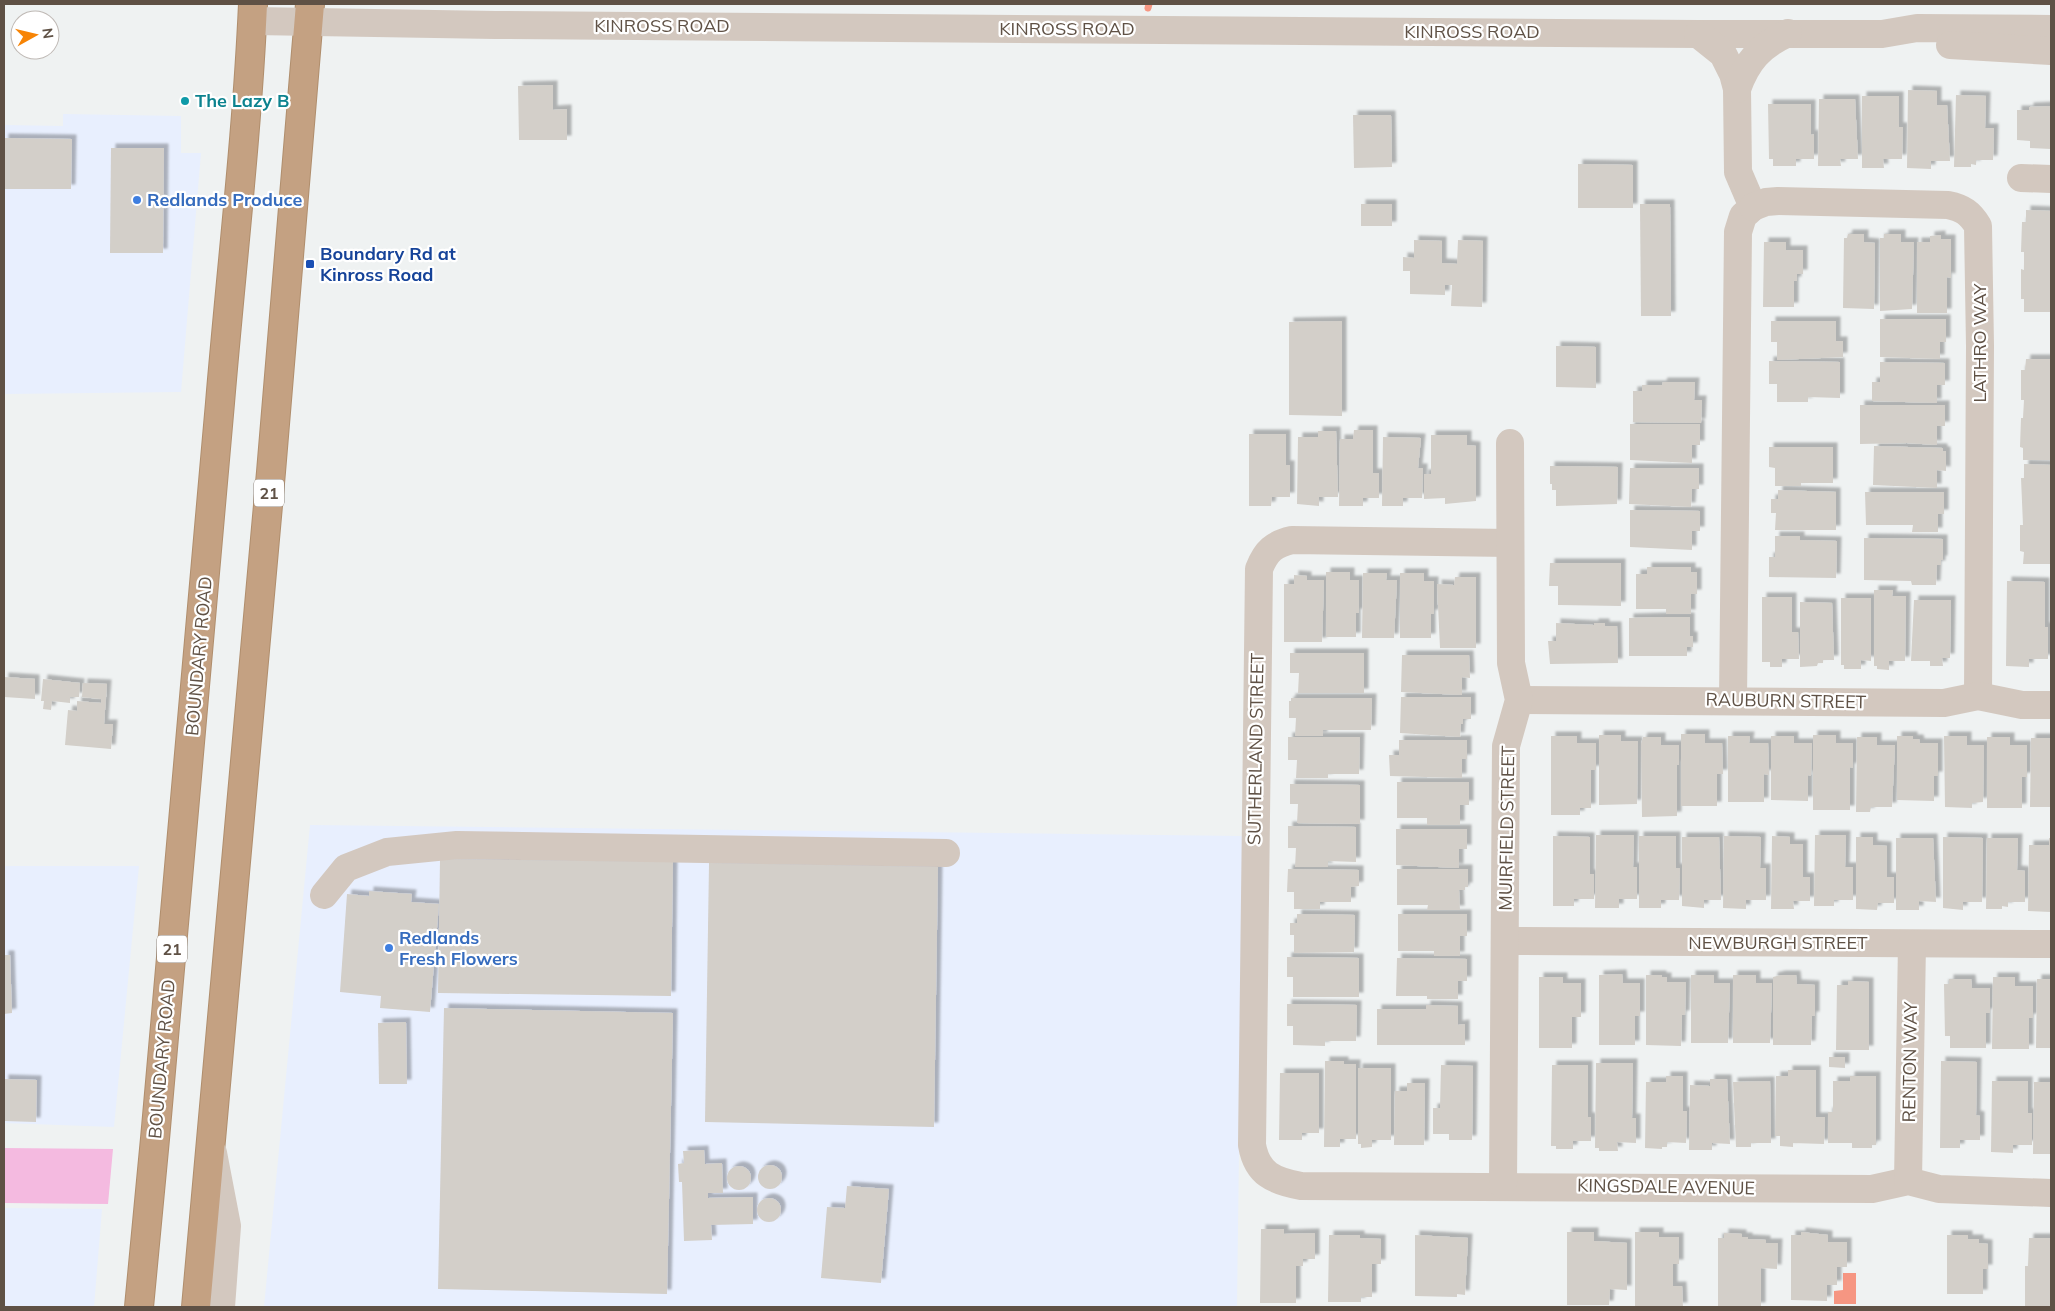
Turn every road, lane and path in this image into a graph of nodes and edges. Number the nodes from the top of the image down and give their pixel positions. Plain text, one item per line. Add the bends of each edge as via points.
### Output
1 (253, 12) edge
2 (309, 13) edge
3 (2051, 29) edge
4 (1789, 33) junction
5 (1698, 34) junction
6 (1882, 34) junction
7 (2051, 51) edge
8 (1737, 89) junction
9 (2022, 178) dead end
10 (2051, 179) edge
11 (1753, 207) junction
12 (1510, 443) dead end
13 (1510, 543) junction
14 (1978, 696) junction
15 (1519, 700) junction
16 (1733, 700) junction
17 (2051, 705) edge
18 (946, 853) dead end
19 (324, 895) dead end
20 (1504, 941) junction
21 (1912, 944) junction
22 (2051, 944) edge
23 (211, 1141) junction
24 (1908, 1181) junction
25 (1280, 1182) joint
26 (1503, 1185) junction
27 (2051, 1192) edge
28 (139, 1307) edge
29 (196, 1307) edge
30 (221, 1307) edge

1 - 2 street, KINROSS ROAD
1 - 28 highway, BOUNDARY ROAD / 21 via 250,83
2 - 5 street, KINROSS ROAD
2 - 23 highway, 21
3 - 6 street, KINROSS ROAD via 1917,28
4 - 5 street, KINROSS ROAD
4 - 6 street, KINROSS ROAD
4 - 8 street via 1751,57
5 - 8 street via 1723,54
6 - 7 street, KINROSS ROAD via 1912,42
8 - 11 street via 1738,172
9 - 10 street
11 - 14 street, LATHRO WAY via 1778,201 1948,205 1960,207 1971,214 1978,226
11 - 16 street via 1743,216 1738,232
12 - 13 street, MUIRFIELD STREET
13 - 15 street, MUIRFIELD STREET via 1511,663
13 - 25 street, SUTHERLAND STREET via 1292,540 1278,543 1265,554 1259,568 1252,1145 1254,1159 1266,1173
14 - 16 street, RAUBURN STREET via 1944,703
14 - 17 street, RAUBURN STREET via 2022,705
15 - 16 street, RAUBURN STREET
15 - 20 street, MUIRFIELD STREET via 1506,746
18 - 19 street via 457,845 387,852 346,868
20 - 21 street, NEWBURGH STREET
20 - 26 street, MUIRFIELD STREET
21 - 22 street, NEWBURGH STREET
21 - 24 street, RENTON WAY
23 - 29 highway, 21
23 - 30 street via 227,1226
24 - 26 street, KINGSDALE AVENUE via 1872,1188
24 - 27 street, KINGSDALE AVENUE via 1939,1189
25 - 26 street, KINGSDALE AVENUE via 1301,1186

